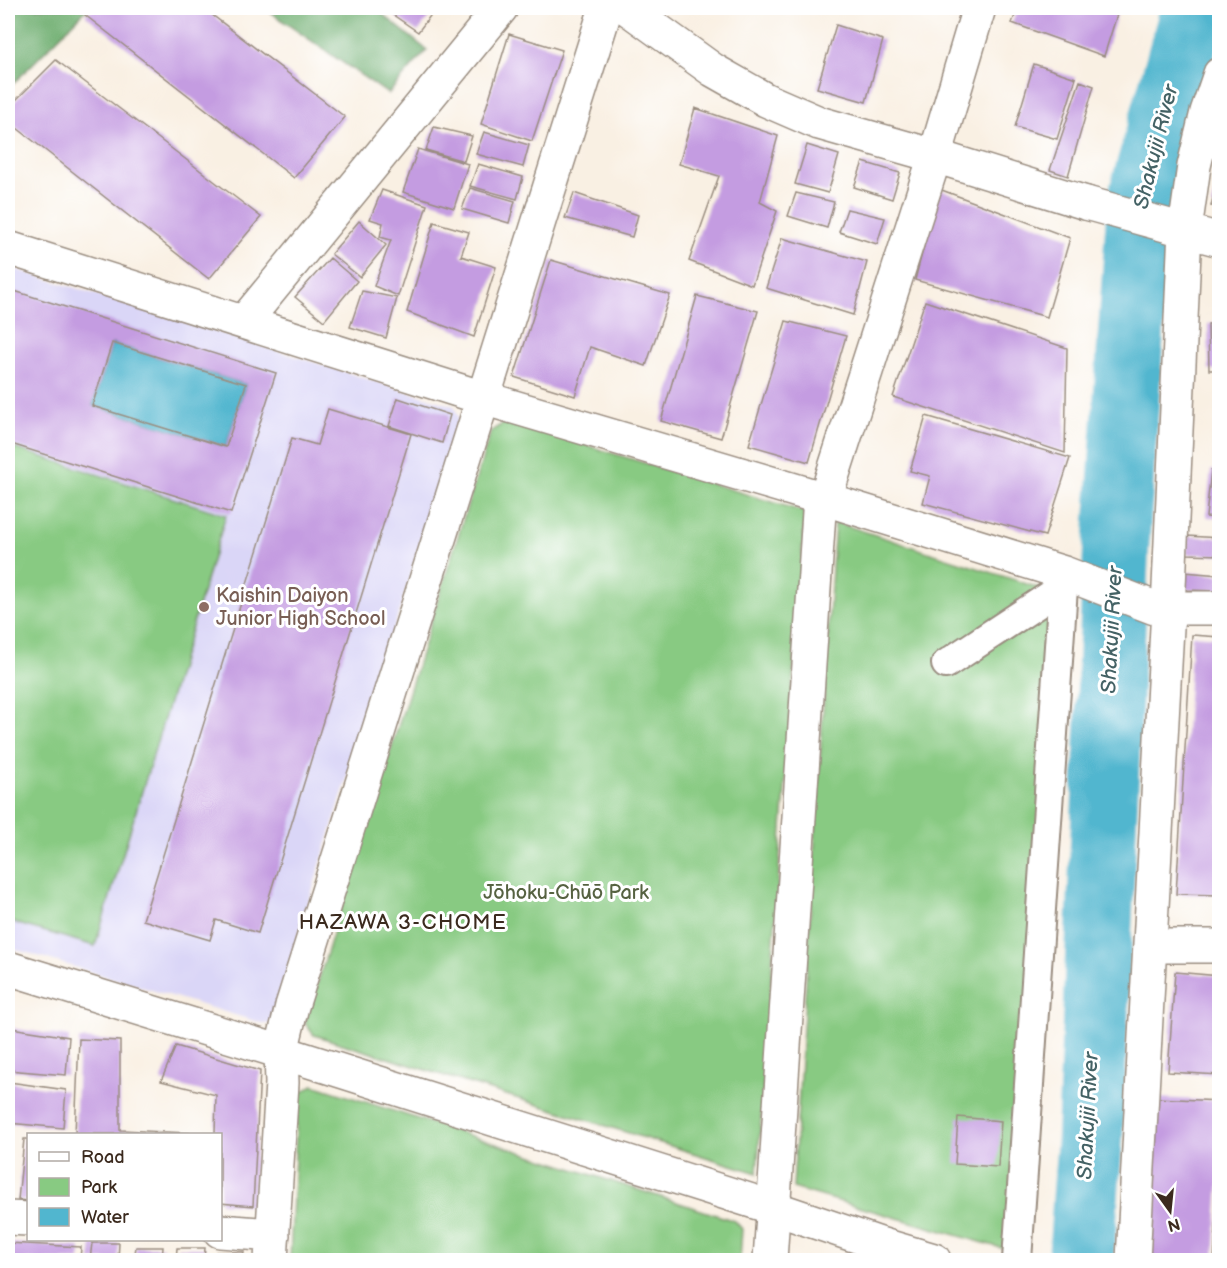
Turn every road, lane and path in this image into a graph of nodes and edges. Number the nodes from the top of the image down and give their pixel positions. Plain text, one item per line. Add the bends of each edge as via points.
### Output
1 (501, 8) edge
2 (606, 8) edge
3 (627, 8) edge
4 (979, 8) edge
5 (1220, 74) edge
6 (935, 156) junction
7 (1185, 230) junction
8 (1220, 240) edge
9 (8, 248) edge
10 (244, 322) junction
11 (483, 398) junction
12 (825, 499) junction
13 (1072, 582) junction
14 (1220, 608) edge
15 (1162, 609) junction
16 (946, 664) dead end
17 (1150, 946) junction
18 (1220, 946) edge
19 (8, 968) edge
20 (281, 1052) junction
21 (774, 1208) junction
22 (8, 1218) edge
23 (27, 1219) edge
24 (222, 1232) edge
25 (272, 1247) edge
26 (770, 1260) edge
27 (934, 1260) edge
28 (1017, 1260) edge
29 (1133, 1260) edge

1 - 10 street
2 - 11 street
3 - 6 street via 713,70 766,100 819,123
4 - 6 street
5 - 7 street via 1194,166
6 - 7 street
6 - 12 street
7 - 8 street
7 - 15 street
9 - 10 street
10 - 11 street
11 - 12 street
11 - 20 street via 292,1006
12 - 13 street
12 - 21 street via 819,512
13 - 15 street
13 - 16 street
13 - 28 street
14 - 15 street
15 - 17 street
17 - 18 street
17 - 29 street
19 - 20 street
20 - 21 street
20 - 25 street
21 - 26 street
21 - 27 street
22 - 23 street
24 - 25 street

